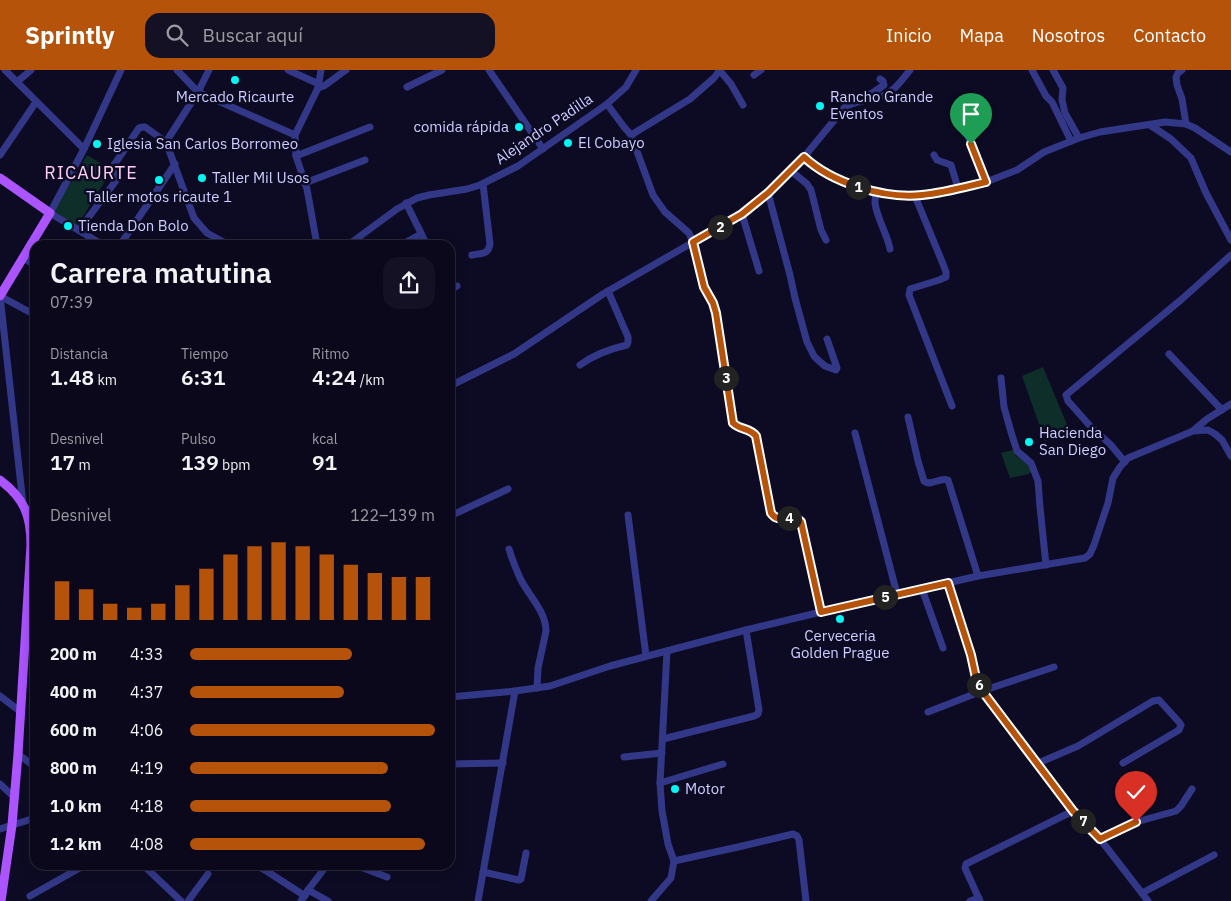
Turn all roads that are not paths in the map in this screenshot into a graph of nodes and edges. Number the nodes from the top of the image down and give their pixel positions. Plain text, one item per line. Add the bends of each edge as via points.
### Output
1 (5, 70) edge
2 (30, 70) edge
3 (121, 70) edge
4 (177, 70) edge
5 (209, 70) edge
6 (288, 70) edge
7 (321, 70) edge
8 (346, 70) edge
9 (442, 70) edge
10 (489, 70) edge
11 (636, 70) edge
12 (761, 70) edge
13 (910, 70) edge
14 (1032, 70) edge
15 (1053, 70) edge
16 (1182, 70) edge
17 (720, 71) edge
18 (754, 75) dead end
19 (880, 80) dead end
20 (17, 82) junction
21 (319, 86) junction
22 (407, 87) dead end
23 (198, 92) junction
24 (36, 102) junction
25 (854, 102) junction
26 (607, 104) junction
27 (743, 105) dead end
28 (956, 106) dead end
29 (1186, 124) junction
30 (1150, 125) junction
31 (370, 127) dead end
32 (295, 135) junction
33 (631, 135) junction
34 (1079, 138) junction
35 (166, 142) junction
36 (1071, 142) junction
37 (84, 149) junction
38 (543, 149) junction
39 (1231, 152) edge
40 (0, 155) edge
41 (934, 155) dead end
42 (296, 156) junction
43 (804, 157) junction
44 (365, 160) dead end
45 (175, 164) junction
46 (790, 170) junction
47 (0, 178) edge
48 (305, 182) junction
49 (986, 182) junction
50 (483, 184) junction
51 (958, 188) junction
52 (876, 191) junction
53 (768, 193) junction
54 (915, 196) junction
55 (406, 204) junction
56 (50, 213) junction
57 (742, 214) junction
58 (78, 230) junction
59 (421, 234) junction
60 (34, 240) edge
61 (95, 240) edge
62 (123, 240) edge
63 (220, 240) edge
64 (316, 240) edge
65 (355, 240) edge
66 (410, 240) edge
67 (424, 240) edge
68 (826, 240) dead end
69 (1231, 240) edge
70 (693, 242) junction
71 (30, 246) edge
72 (890, 249) dead end
73 (472, 255) dead end
74 (1231, 255) edge
75 (23, 258) junction
76 (30, 262) edge
77 (759, 270) dead end
78 (608, 291) junction
79 (0, 296) edge
80 (30, 312) edge
81 (827, 339) dead end
82 (1169, 354) dead end
83 (580, 365) dead end
84 (1001, 378) dead end
85 (455, 384) edge
86 (1231, 404) edge
87 (952, 406) dead end
88 (1222, 410) junction
89 (908, 418) dead end
90 (1193, 431) junction
91 (855, 433) dead end
92 (1230, 452) edge
93 (1125, 462) junction
94 (0, 480) edge
95 (508, 489) dead end
96 (24, 504) junction
97 (455, 514) edge
98 (628, 515) dead end
99 (30, 525) edge
100 (509, 549) dead end
101 (1046, 565) junction
102 (978, 576) junction
103 (948, 583) junction
104 (30, 588) edge
105 (922, 588) junction
106 (897, 594) junction
107 (821, 612) junction
108 (746, 630) junction
109 (943, 648) dead end
110 (667, 651) junction
111 (646, 656) junction
112 (1054, 667) dead end
113 (537, 688) junction
114 (515, 691) junction
115 (982, 691) junction
116 (0, 696) edge
117 (455, 697) edge
118 (21, 712) junction
119 (928, 712) dead end
120 (663, 739) junction
121 (662, 753) junction
122 (18, 754) junction
123 (624, 757) dead end
124 (1123, 762) dead end
125 (30, 763) edge
126 (502, 763) junction
127 (455, 764) edge
128 (724, 764) dead end
129 (1036, 764) junction
130 (660, 783) junction
131 (0, 784) edge
132 (1192, 789) dead end
133 (14, 797) junction
134 (1073, 811) junction
135 (30, 820) edge
136 (12, 825) junction
137 (0, 829) edge
138 (1100, 839) junction
139 (526, 853) dead end
140 (1214, 855) dead end
141 (674, 861) junction
142 (76, 870) edge
143 (148, 870) edge
144 (265, 870) edge
145 (322, 870) edge
146 (368, 870) edge
147 (483, 872) junction
148 (208, 874) dead end
149 (387, 877) dead end
150 (1142, 893) junction
151 (30, 896) dead end
152 (304, 896) edge
153 (979, 899) edge
154 (1, 901) edge
155 (181, 901) edge
156 (188, 901) edge
157 (328, 901) edge
158 (478, 901) edge
159 (651, 901) edge
160 (806, 901) edge
161 (970, 901) edge
162 (1148, 901) edge

1 - 20 street
2 - 20 street
3 - 37 street
4 - 23 street
5 - 23 street
6 - 21 street
7 - 21 street
8 - 21 street via 324,86
9 - 22 street
10 - 38 street
11 - 26 street via 626,87
12 - 18 street
13 - 25 street via 890,92
14 - 36 street
15 - 34 street via 1063,88 1065,113
16 - 29 street via 1176,77
17 - 27 street
17 - 33 street via 690,99
19 - 25 street via 884,85
20 - 24 street
21 - 32 street
23 - 32 street
23 - 35 street
24 - 37 street
24 - 40 street
25 - 43 street via 845,107
26 - 33 street, Alejandro Padilla
26 - 38 street, Alejandro Padilla
28 - 49 street
29 - 30 street via 1165,122
29 - 39 street
30 - 34 street
30 - 69 street via 1190,158
31 - 42 street
32 - 42 street
33 - 70 street, Alejandro Padilla via 653,195 689,233
34 - 36 street
35 - 45 street
35 - 58 street via 145,127 139,128 114,165 118,178
36 - 49 street
37 - 56 street
38 - 50 street, Alejandro Padilla
41 - 51 street via 937,160 951,165
42 - 48 street
43 - 46 street
43 - 52 street via 818,169 850,185
44 - 48 street
45 - 62 street
45 - 63 street via 194,218 207,233
46 - 53 street
46 - 68 street via 811,190
47 - 56 main road
48 - 64 street
49 - 51 street
50 - 55 street, Alejandro Padilla via 417,198
50 - 73 street via 490,244 486,252
51 - 54 street
52 - 54 street
52 - 72 street via 875,203
53 - 57 street
53 - 81 street via 808,342 814,356 825,366 836,370
54 - 87 street via 946,277 910,289 910,295
55 - 59 street
55 - 65 street, Alejandro Padilla
56 - 58 street
56 - 60 main road
57 - 70 street
57 - 77 street
58 - 61 street
59 - 66 street
59 - 67 street
70 - 78 street
70 - 107 street via 704,287 716,313 733,423 753,431 756,436 771,513 779,519 794,517 801,522
71 - 75 main road
74 - 93 street via 1182,300 1066,395 1091,428
75 - 76 street
75 - 79 main road
78 - 83 street via 628,337 627,345 615,347
78 - 85 street via 514,354
79 - 80 street
79 - 96 street
82 - 88 street
84 - 101 street via 1010,432 1017,451 1032,463 1038,482
86 - 88 street
88 - 90 street
89 - 102 street via 924,482 948,480
90 - 92 street via 1208,430 1222,440
90 - 93 street
91 - 106 street
93 - 101 street via 1113,478 1090,554 1078,560
94 - 96 main road
95 - 97 street
96 - 99 main road
98 - 111 street
100 - 113 street via 520,578 546,624
101 - 102 street
102 - 103 street
103 - 105 street
103 - 115 street
104 - 118 main road
105 - 106 street
105 - 109 street
106 - 107 street
107 - 108 street
108 - 110 street
108 - 120 street via 758,714
110 - 111 street
110 - 120 street
111 - 113 street
112 - 115 street
113 - 114 street
114 - 117 street
114 - 126 street
115 - 119 street
115 - 129 street
116 - 118 street
118 - 122 main road
120 - 121 street
121 - 123 street
121 - 130 street
122 - 125 street
122 - 133 main road
124 - 129 street via 1180,730 1179,722 1159,700 1078,746
126 - 127 street
126 - 147 street
128 - 130 street
129 - 134 street
130 - 141 street via 662,812
131 - 133 street
132 - 138 street via 1176,811 1136,822
133 - 136 main road
134 - 138 street
134 - 153 street via 966,864
135 - 136 street
136 - 137 street
136 - 154 main road
138 - 150 street
139 - 147 street via 519,880
140 - 150 street
141 - 159 street via 671,878
141 - 160 street via 793,834 799,840
142 - 151 street
143 - 155 street
144 - 152 street
145 - 152 street
146 - 149 street
147 - 158 street
148 - 156 street
150 - 162 street
152 - 157 street
153 - 161 street

